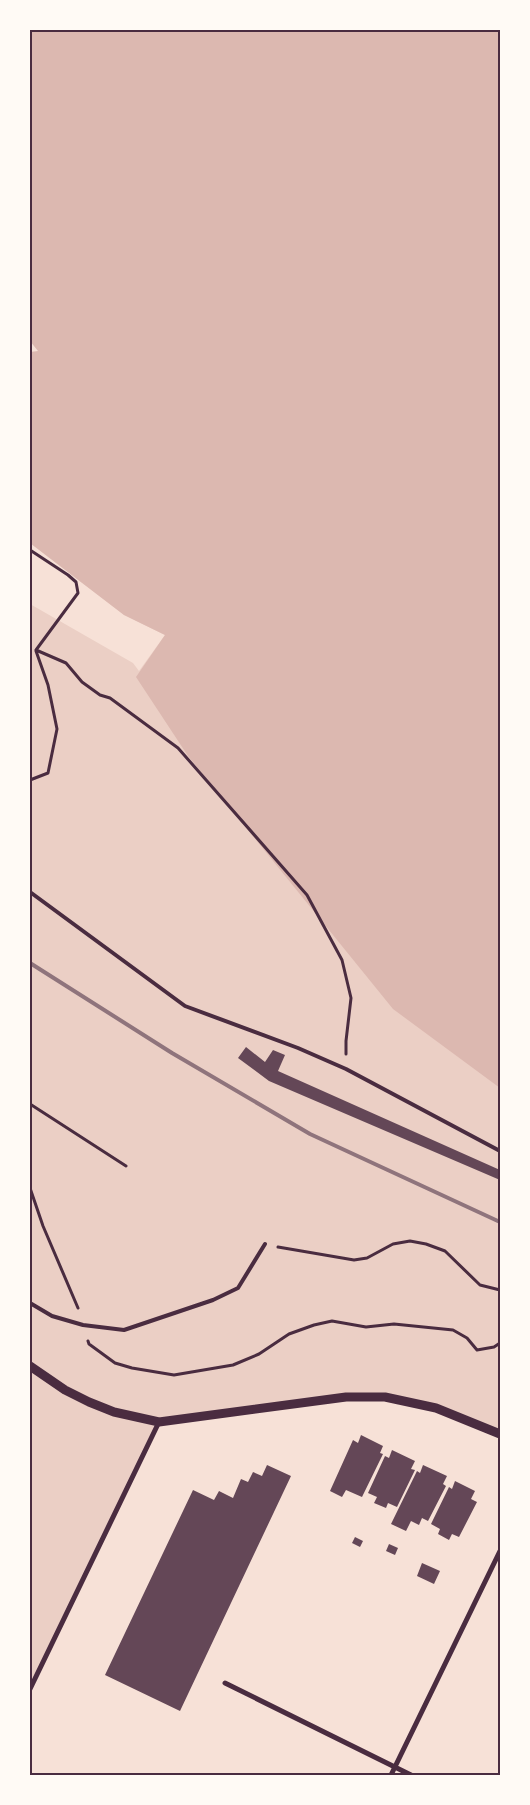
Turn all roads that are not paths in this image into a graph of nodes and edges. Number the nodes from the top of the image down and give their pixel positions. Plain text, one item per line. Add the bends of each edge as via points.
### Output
1 (30, 892) edge
2 (500, 1151) edge
3 (265, 1244) road end
4 (30, 1303) edge
5 (30, 1366) edge
6 (159, 1422) junction
7 (500, 1434) edge
8 (500, 1552) edge
9 (225, 1683) dead end
10 (30, 1689) edge
11 (395, 1767) junction
12 (391, 1775) edge
13 (411, 1775) edge

1 - 2 lane via 185,1006 298,1048 346,1070
3 - 4 lane via 238,1288 213,1300 124,1330 76,1323 52,1316
5 - 6 street via 89,1402 114,1412
6 - 7 street via 339,1398 378,1396 436,1408
6 - 10 street
8 - 11 street
9 - 11 street
11 - 12 street
11 - 13 street

